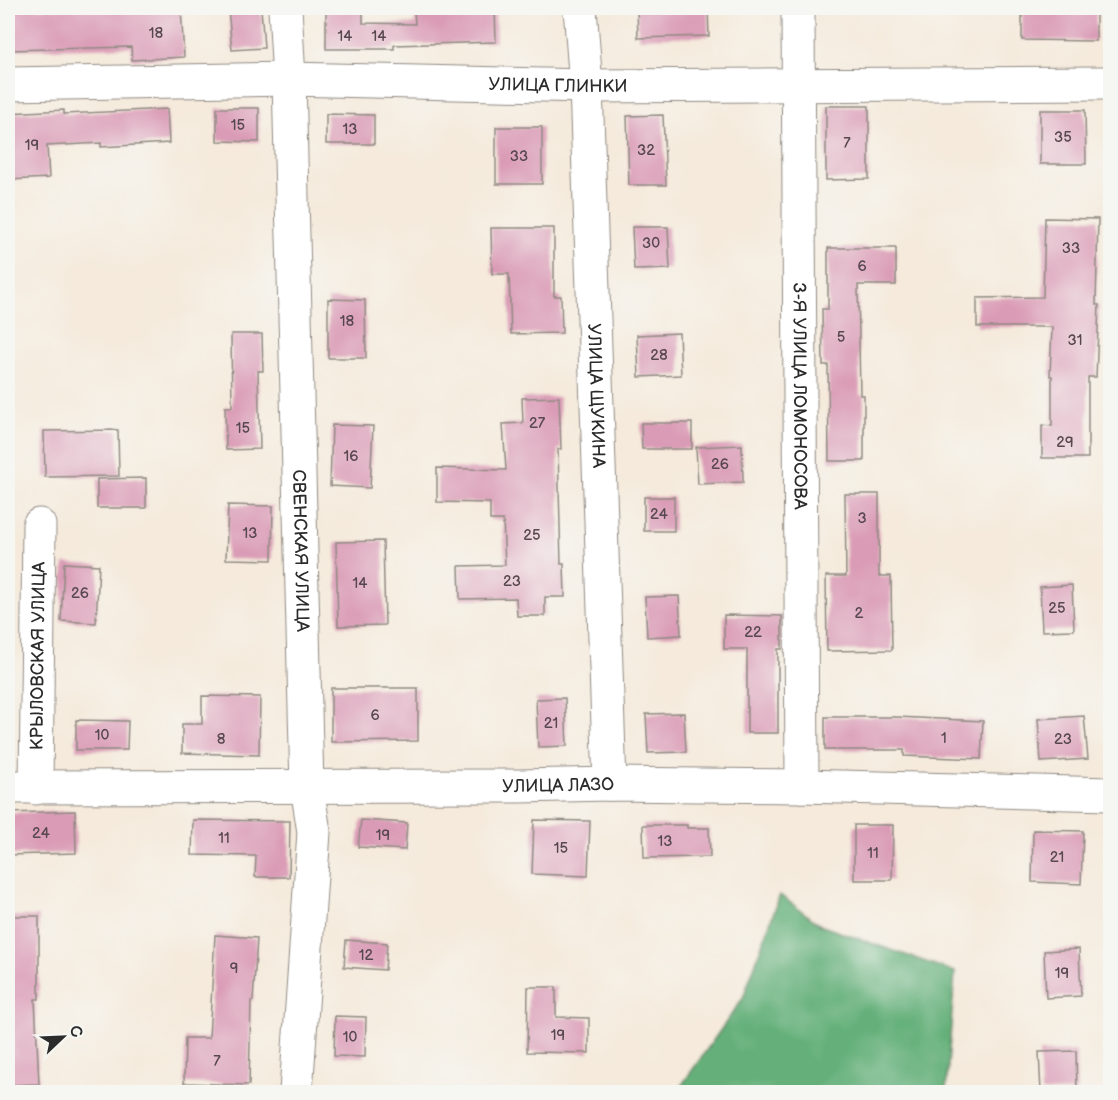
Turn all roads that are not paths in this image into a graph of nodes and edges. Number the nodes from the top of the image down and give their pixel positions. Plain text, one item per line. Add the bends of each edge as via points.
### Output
1 (285, 8) edge
2 (580, 8) edge
3 (798, 8) edge
4 (289, 79) junction
5 (1110, 83) edge
6 (8, 84) edge
7 (586, 86) junction
8 (798, 86) junction
9 (39, 525) dead end
10 (610, 784) junction
11 (802, 786) junction
12 (307, 787) junction
13 (22, 788) edge
14 (1110, 794) edge
15 (296, 1092) edge

1 - 4 street, СВЕНСКАЯ УЛИЦА
2 - 7 street, УЛИЦА ЩУКИНА
3 - 8 street, 3-Я УЛИЦА ЛОМОНОСОВА
4 - 6 street, УЛИЦА ГЛИНКИ
4 - 7 street, УЛИЦА ГЛИНКИ
4 - 12 street, СВЕНСКАЯ УЛИЦА
5 - 8 street, УЛИЦА ГЛИНКИ
7 - 8 street, УЛИЦА ГЛИНКИ
7 - 10 street, УЛИЦА ЩУКИНА
8 - 11 street, 3-Я УЛИЦА ЛОМОНОСОВА
9 - 13 street, КРЫЛОВСКАЯ УЛИЦА
10 - 11 street, УЛИЦА ЛАЗО
10 - 12 street, УЛИЦА ЛАЗО
11 - 14 street, УЛИЦА ЛАЗО
12 - 13 street, УЛИЦА ЛАЗО
12 - 15 street, СВЕНСКАЯ УЛИЦА via 314,832

